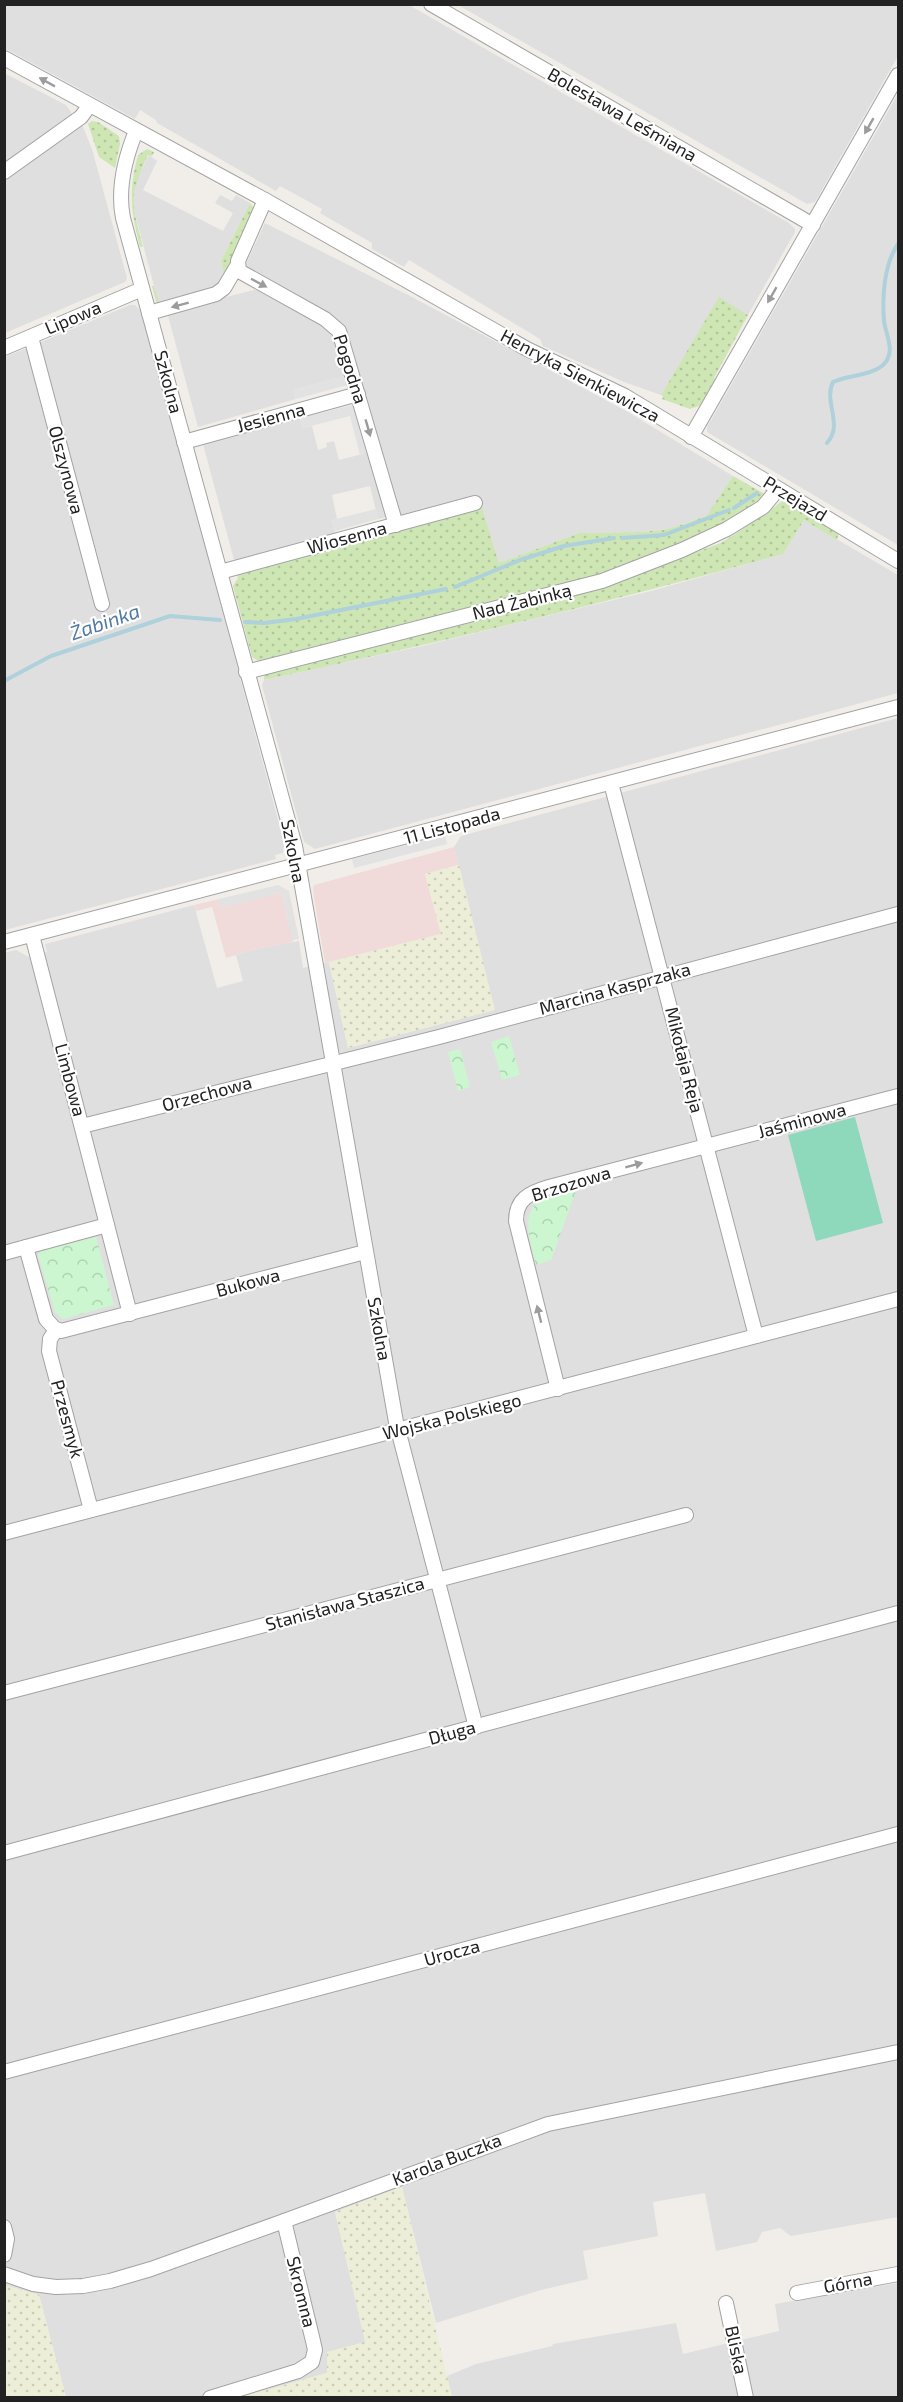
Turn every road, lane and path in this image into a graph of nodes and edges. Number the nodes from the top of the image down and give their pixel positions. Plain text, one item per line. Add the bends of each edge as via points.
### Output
1 (431, 4) edge
2 (4, 58) edge
3 (898, 75) edge
4 (89, 106) junction
5 (136, 131) junction
6 (4, 172) edge
7 (265, 200) junction
8 (813, 225) junction
9 (237, 266) junction
10 (142, 290) junction
11 (149, 313) junction
12 (31, 337) junction
13 (4, 348) edge
14 (358, 394) junction
15 (692, 437) junction
16 (184, 442) junction
17 (778, 489) junction
18 (475, 503) dead end
19 (396, 525) junction
20 (898, 561) edge
21 (220, 572) junction
22 (102, 604) dead end
23 (246, 672) junction
24 (898, 706) edge
25 (611, 783) junction
26 (298, 866) junction
27 (898, 914) edge
28 (32, 935) junction
29 (4, 942) edge
30 (663, 976) junction
31 (332, 1064) junction
32 (898, 1096) edge
33 (82, 1126) junction
34 (706, 1146) junction
35 (108, 1225) junction
36 (26, 1247) junction
37 (365, 1252) junction
38 (4, 1253) edge
39 (898, 1299) edge
40 (130, 1314) junction
41 (56, 1330) junction
42 (756, 1336) junction
43 (558, 1389) junction
44 (398, 1430) junction
45 (91, 1510) junction
46 (686, 1515) dead end
47 (4, 1533) edge
48 (436, 1581) junction
49 (898, 1613) edge
50 (4, 1693) edge
51 (476, 1727) junction
52 (898, 1834) edge
53 (4, 1853) edge
54 (898, 2052) edge
55 (4, 2073) edge
56 (284, 2221) junction
57 (4, 2227) edge
58 (4, 2255) edge
59 (4, 2274) edge
60 (898, 2274) edge
61 (797, 2293) dead end
62 (726, 2303) dead end
63 (210, 2397) edge
64 (746, 2397) edge

1 - 8 street, Bolesława Leśmiana
4 -> 2 street
3 -> 8 street
4 - 5 street
4 - 6 street via 81,117
5 - 7 street, Henryka Sienkiewicza
5 - 10 street, Szkolna via 125,166 121,202
7 - 9 street
7 - 15 street, Henryka Sienkiewicza via 527,349 625,396
8 -> 15 street
9 -> 11 street via 216,294
9 -> 14 street, Pogodna via 242,274 336,327
10 - 11 street, Szkolna
10 - 12 street, Lipowa
11 - 16 street, Szkolna
12 - 13 street, Lipowa
12 - 22 street, Olszynowa
14 - 16 street, Jesienna
14 -> 19 street, Pogodna
15 - 17 street, Przejazd
16 - 21 street, Szkolna
17 - 20 street, Przejazd
17 - 23 street, Nad Żabinką via 763,507 727,529 602,581
18 - 19 street, Wiosenna
19 - 21 street, Wiosenna
21 - 23 street, Szkolna
23 - 26 street, Szkolna
24 - 25 street, 11 Listopada
25 - 26 street, 11 Listopada
25 - 30 street, Mikołaja Reja
26 - 28 street, 11 Listopada
26 - 31 street, Szkolna
27 - 30 street, Marcina Kasprzaka
28 - 29 street, 11 Listopada
28 - 33 street, Limbowa
30 - 31 street, Marcina Kasprzaka
30 - 34 street, Mikołaja Reja
31 - 33 street, Orzechowa
31 - 37 street, Szkolna
32 - 34 street, Jaśminowa
33 - 35 street, Limbowa
34 - 42 street, Mikołaja Reja
43 -> 34 street, Brzozowa via 516,1221 522,1200 534,1192
35 - 36 street
35 - 40 street
36 - 38 street
36 - 41 street via 46,1319
37 - 40 street, Bukowa
37 - 44 street, Szkolna
39 - 42 street, Wojska Polskiego
40 - 41 street, Bukowa via 68,1331
41 - 45 street, Przesmyk via 49,1351
42 - 43 street, Wojska Polskiego
43 - 44 street, Wojska Polskiego
44 - 45 street, Wojska Polskiego
44 - 48 street, Szkolna
45 - 47 street, Wojska Polskiego
46 - 48 street, Stanisława Staszica
48 - 50 street, Stanisława Staszica
48 - 51 street, Szkolna
49 - 51 street, Długa
51 - 53 street, Długa
52 - 55 street, Urocza
54 - 56 street, Karola Buczka via 548,2124
56 - 59 street, Karola Buczka via 96,2284 42,2286
56 - 63 street, Skromna via 315,2350 312,2362 298,2371
57 - 58 street
60 - 61 street, Górna
62 - 64 street, Bliska

